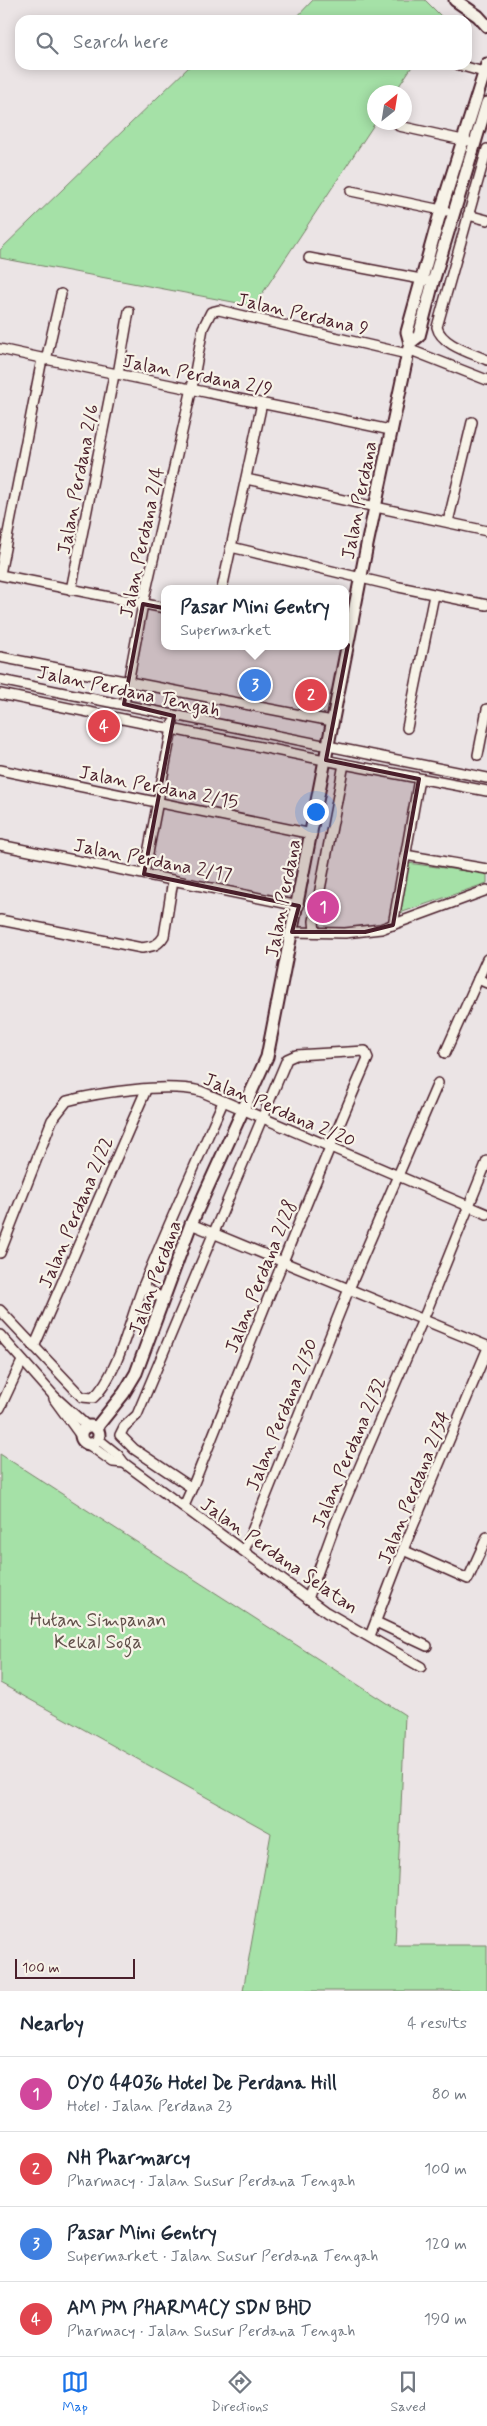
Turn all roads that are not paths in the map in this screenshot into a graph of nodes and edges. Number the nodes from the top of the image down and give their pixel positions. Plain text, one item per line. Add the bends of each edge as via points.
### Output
1 (461, 1) edge
2 (486, 24) edge
3 (472, 67) edge
4 (486, 70) edge
5 (487, 103) edge
6 (412, 129) edge
7 (469, 142) junction
8 (487, 149) edge
9 (350, 191) dead end
10 (441, 210) junction
11 (454, 212) junction
12 (468, 215) junction
13 (487, 220) edge
14 (309, 258) dead end
15 (427, 280) junction
16 (61, 294) dead end
17 (129, 311) dead end
18 (0, 349) edge
19 (408, 349) junction
20 (44, 359) junction
21 (487, 360) edge
22 (116, 374) junction
23 (487, 380) edge
24 (192, 388) junction
25 (262, 403) junction
26 (472, 422) dead end
27 (390, 430) junction
28 (246, 479) junction
29 (375, 507) junction
30 (448, 522) junction
31 (487, 531) edge
32 (231, 547) junction
33 (0, 575) edge
34 (361, 578) junction
35 (223, 585) edge
36 (71, 590) junction
37 (434, 595) junction
38 (143, 604) junction
39 (487, 605) edge
40 (161, 607) edge
41 (349, 632) edge
42 (345, 650) edge
43 (0, 657) edge
44 (0, 680) edge
45 (129, 682) junction
46 (0, 694) edge
47 (124, 704) junction
48 (487, 709) edge
49 (174, 716) junction
50 (332, 721) junction
51 (172, 728) junction
52 (407, 728) dead end
53 (328, 747) junction
54 (478, 755) dead end
55 (326, 760) junction
56 (344, 764) junction
57 (0, 770) edge
58 (487, 778) edge
59 (419, 779) junction
60 (487, 791) edge
61 (158, 802) junction
62 (312, 834) junction
63 (0, 845) edge
64 (405, 855) junction
65 (487, 869) edge
66 (144, 874) junction
67 (173, 880) junction
68 (487, 890) edge
69 (299, 906) junction
70 (0, 920) edge
71 (393, 925) junction
72 (292, 932) junction
73 (315, 932) junction
74 (487, 959) edge
75 (478, 979) junction
76 (487, 983) edge
77 (445, 1054) dead end
78 (438, 1083) dead end
79 (146, 1090) junction
80 (223, 1102) junction
81 (244, 1111) junction
82 (262, 1119) junction
83 (330, 1147) junction
84 (487, 1161) edge
85 (399, 1177) junction
86 (468, 1206) junction
87 (487, 1214) edge
88 (191, 1224) junction
89 (212, 1233) junction
90 (0, 1253) edge
91 (282, 1262) junction
92 (350, 1285) junction
93 (143, 1286) junction
94 (163, 1299) junction
95 (0, 1310) edge
96 (422, 1320) junction
97 (0, 1335) edge
98 (487, 1346) edge
99 (34, 1347) junction
100 (487, 1350) edge
101 (22, 1361) junction
102 (0, 1408) edge
103 (90, 1435) junction
104 (192, 1488) junction
105 (184, 1506) junction
106 (487, 1536) edge
107 (244, 1550) junction
108 (403, 1550) junction
109 (308, 1599) junction
110 (376, 1622) junction
111 (370, 1636) junction
112 (427, 1646) dead end
113 (421, 1667) dead end

1 - 2 street
3 - 4 street
4 - 7 street, Jalan Perdana
5 - 7 street, Jalan Perdana
6 - 7 street
7 - 10 street, Jalan Perdana
7 - 11 street, Jalan Perdana
8 - 12 street
9 - 10 street
10 - 11 street
10 - 15 street, Jalan Perdana
11 - 15 street, Jalan Perdana
12 - 13 street
12 - 21 street via 437,327 444,340
14 - 15 street
15 - 19 street, Jalan Perdana via 419,336
16 - 20 street
17 - 22 street, Jalan Perdana 2/6
18 - 20 street, Jalan Perdana 2/9
19 - 23 street, Jalan Perdana 9
19 - 24 street, Jalan Perdana 9 via 219,310 206,318
19 - 27 street, Jalan Perdana
20 - 22 street, Jalan Perdana 2/9
20 - 33 street
22 - 24 street, Jalan Perdana 2/9
22 - 36 street, Jalan Perdana 2/6
24 - 25 street, Jalan Perdana 2/9
24 - 38 street, Jalan Perdana 2/4
25 - 27 street, Jalan Perdana 2/9
25 - 28 street
26 - 30 street
27 - 29 street, Jalan Perdana
28 - 29 street
28 - 32 street
29 - 30 street
29 - 34 street, Jalan Perdana
30 - 31 street
32 - 34 street
32 - 35 street
33 - 36 street
34 - 37 street
34 - 41 street, Jalan Perdana
36 - 38 street
37 - 39 street
37 - 52 street
38 - 40 street
38 - 45 street, Jalan Perdana 2/4
42 - 50 street, Jalan Perdana
43 - 45 street
44 - 47 street, Jalan Perdana Tengah
45 - 47 street, Jalan Perdana 2/4
45 - 50 street
46 - 51 street
47 - 49 street, Jalan Perdana Tengah
48 - 54 street
49 - 51 street
49 - 53 street, Jalan Perdana Tengah
50 - 53 street, Jalan Perdana
51 - 55 street
51 - 61 street
53 - 55 street, Jalan Perdana
53 - 58 street, Jalan Perdana Tengah
55 - 56 street
55 - 62 street, Jalan Perdana
56 - 59 street
56 - 73 street via 314,920
57 - 61 street, Jalan Perdana 2/15
59 - 60 street
59 - 64 street
61 - 62 street, Jalan Perdana 2/15
61 - 66 street
62 - 69 street, Jalan Perdana
63 - 66 street, Jalan Perdana 2/17
64 - 65 street
64 - 71 street
66 - 67 street, Jalan Perdana 2/17
67 - 69 street, Jalan Perdana 2/17
67 - 70 street via 164,936 160,944 154,946 142,948
68 - 71 street
69 - 72 street, Jalan Perdana
71 - 73 street via 365,932
72 - 73 street
72 - 81 street, Jalan Perdana via 268,1057
74 - 75 street
75 - 76 street
75 - 77 street
78 - 85 street, Jalan Perdana 2/30
79 - 80 street, Jalan Perdana 2/20 via 183,1087
79 - 90 street, Jalan Perdana 2/20 via 67,1101 52,1120
79 - 99 street, Jalan Perdana 2/22
80 - 81 street, Jalan Perdana 2/20
80 - 93 street
81 - 82 street, Jalan Perdana 2/20
81 - 88 street, Jalan Perdana
82 - 83 street, Jalan Perdana 2/20
82 - 83 street, Jalan Perdana 2/28 via 284,1063 290,1056 362,1050 368,1058
82 - 89 street
83 - 85 street, Jalan Perdana 2/20
83 - 91 street, Jalan Perdana 2/28
84 - 86 street
85 - 86 street, Jalan Perdana 2/20
85 - 92 street, Jalan Perdana 2/30
86 - 87 street, Jalan Perdana 2/20
86 - 96 street, Jalan Perdana 2/32
88 - 89 street
88 - 94 street, Jalan Perdana
89 - 91 street
89 - 104 street via 137,1415 120,1435 134,1449
91 - 92 street
91 - 104 street, Jalan Perdana 2/28
92 - 96 street
92 - 107 street, Jalan Perdana 2/30
93 - 94 street
93 - 99 street via 111,1374 93,1398 88,1399 78,1393
94 - 103 street, Jalan Perdana via 136,1373
95 - 99 street
96 - 98 street
96 - 109 street, Jalan Perdana 2/32 via 336,1522
97 - 101 street, Jalan Perdana Selatan
100 - 108 street, Jalan Perdana 2/34
101 - 102 street
101 - 103 street, Jalan Perdana Selatan via 54,1396 56,1404
103 - 105 street, Jalan Perdana Selatan
104 - 105 street, Jalan Perdana 2/28
105 - 107 street, Jalan Perdana Selatan
106 - 108 street via 468,1578
107 - 109 street, Jalan Perdana Selatan
108 - 110 street, Jalan Perdana 2/34
109 - 111 street, Jalan Perdana Selatan
110 - 111 street, Jalan Perdana 2/34
110 - 112 street
111 - 113 street, Jalan Perdana Selatan

